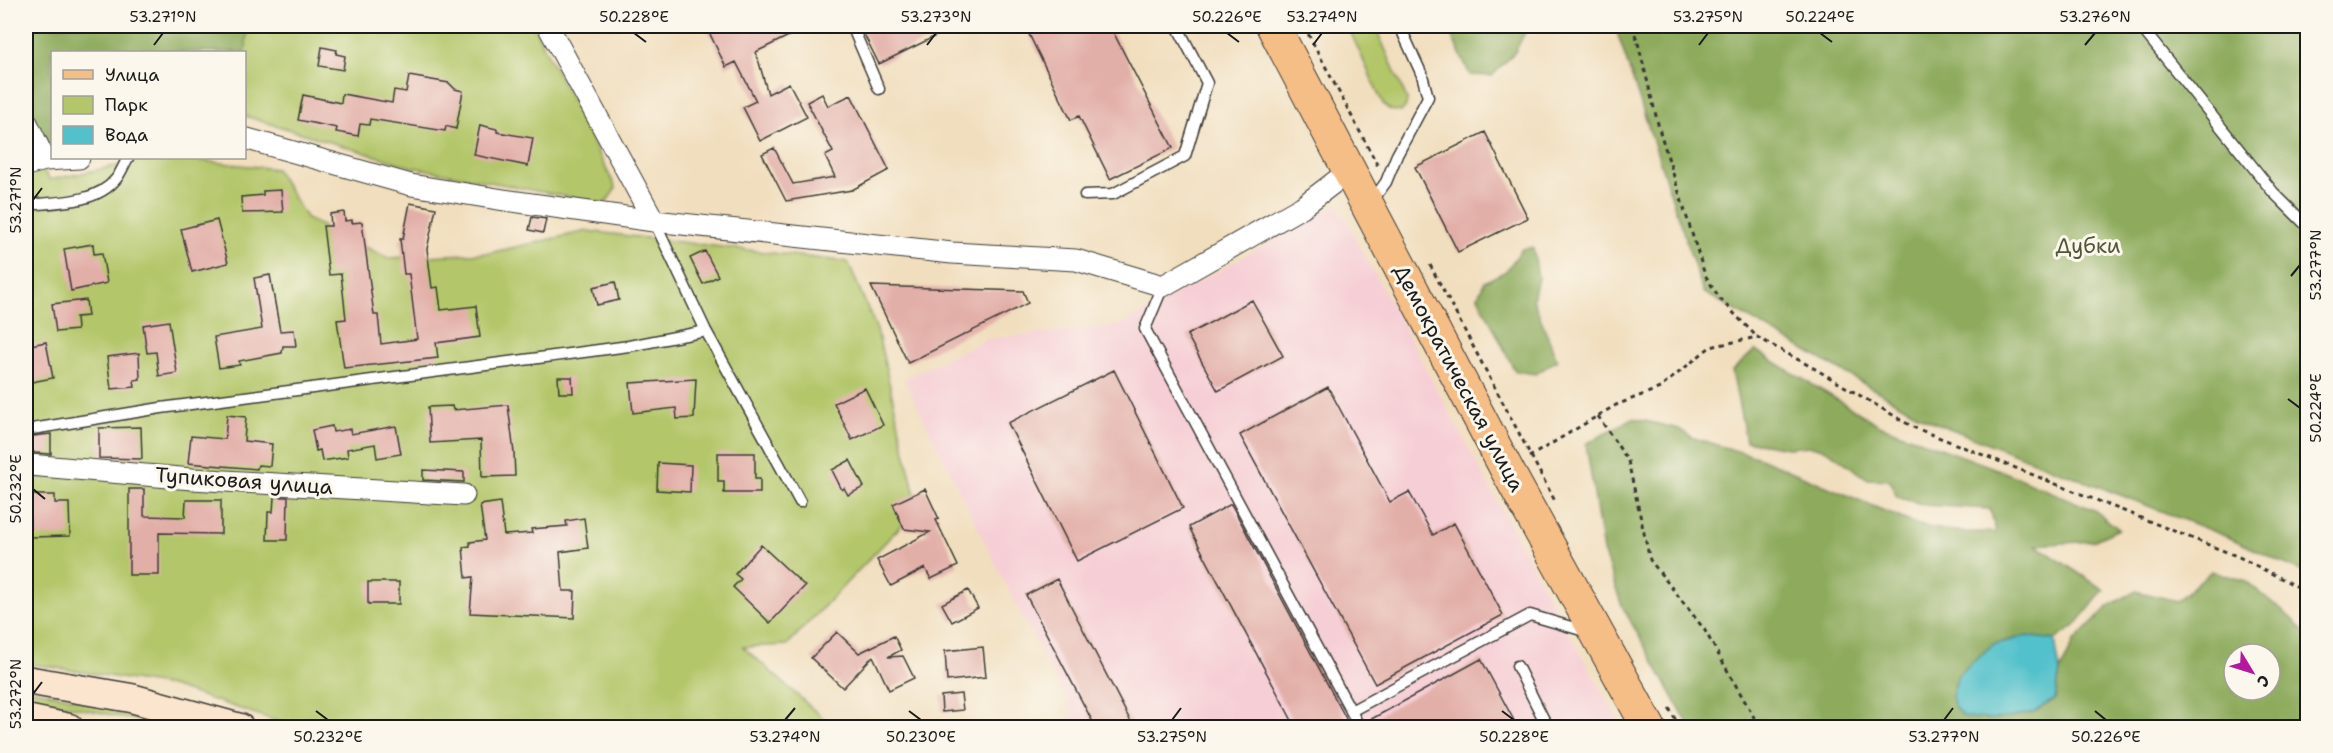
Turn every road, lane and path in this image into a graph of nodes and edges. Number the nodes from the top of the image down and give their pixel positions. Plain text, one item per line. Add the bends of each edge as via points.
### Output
1 (548, 26) edge
2 (852, 26) edge
3 (1177, 26) edge
4 (1273, 26) edge
5 (1304, 26) edge
6 (1631, 26) edge
7 (2140, 26) edge
8 (1402, 31) dead end
9 (879, 89) dead end
10 (26, 121) edge
11 (246, 138) edge
12 (70, 159) edge
13 (127, 159) edge
14 (35, 163) edge
15 (1349, 171) junction
16 (1377, 194) junction
17 (1085, 195) dead end
18 (26, 205) edge
19 (654, 221) junction
20 (2307, 227) edge
21 (1425, 256) dead end
22 (1163, 286) junction
23 (706, 331) junction
24 (1757, 338) junction
25 (1598, 416) junction
26 (26, 430) edge
27 (26, 462) edge
28 (1519, 463) junction
29 (464, 495) dead end
30 (800, 502) dead end
31 (1559, 508) dead end
32 (2307, 592) edge
33 (1597, 635) junction
34 (1517, 666) dead end
35 (26, 680) edge
36 (1351, 711) junction
37 (1659, 717) edge
38 (26, 719) edge
39 (69, 728) edge
40 (240, 728) edge
41 (1360, 728) edge
42 (1548, 728) edge
43 (1680, 728) edge
44 (1760, 728) edge

1 - 19 street
2 - 9 lane
3 - 17 lane via 1207,83 1185,156 1113,195
4 - 15 main road, Демократическая улица
5 - 16 path
6 - 24 path via 1705,275 1720,299
7 - 20 lane via 2273,192
8 - 16 lane via 1428,97
10 - 14 street
11 - 19 street via 411,185
12 - 14 street
13 - 18 lane via 117,178 94,195
15 - 16 main road, Демократическая улица
15 - 22 street via 1302,207
16 - 28 main road, Демократическая улица
19 - 22 street via 952,253 1076,260
19 - 23 lane
21 - 28 path
22 - 36 lane via 1145,329
23 - 26 lane via 629,346 161,408
23 - 30 lane
24 - 25 path via 1710,347 1660,388
24 - 32 path via 1913,427 2239,557
25 - 28 path
25 - 44 path via 1628,461 1650,560 1704,628
27 - 29 street, Тупиковая улица via 192,479
28 - 31 path
28 - 33 main road, Демократическая улица
33 - 36 lane via 1530,615
33 - 37 main road, Демократическая улица
34 - 42 lane
35 - 40 main road via 131,698
36 - 41 lane
37 - 43 path
38 - 39 main road

